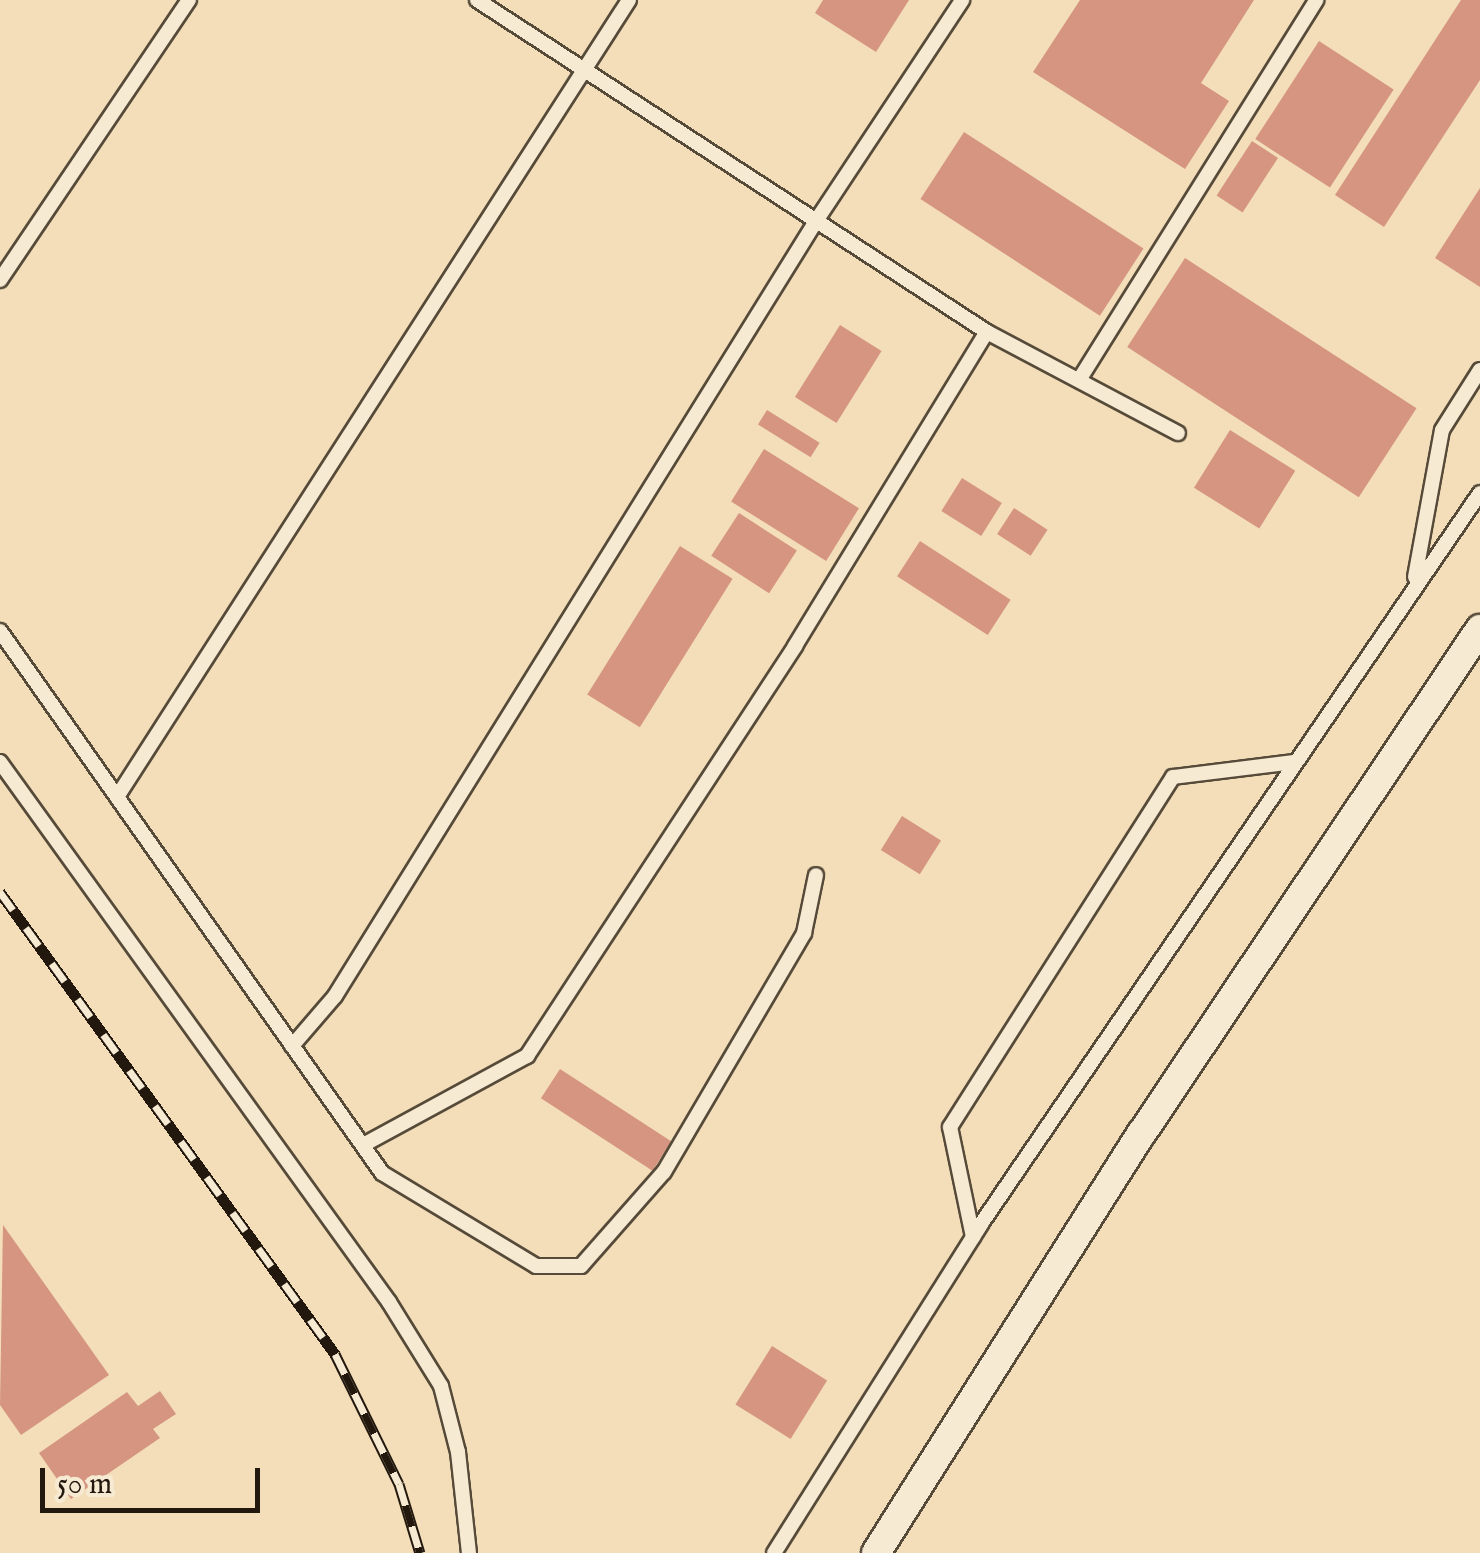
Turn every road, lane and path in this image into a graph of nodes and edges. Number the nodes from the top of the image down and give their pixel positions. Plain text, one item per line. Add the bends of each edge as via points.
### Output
1 (189, 0) edge
2 (477, 0) edge
3 (629, 0) edge
4 (962, 0) edge
5 (1316, 0) edge
6 (584, 69) junction
7 (816, 220) junction
8 (0, 280) edge
9 (987, 332) junction
10 (1480, 370) edge
11 (1079, 380) junction
12 (1178, 434) dead end
13 (1480, 494) edge
14 (1414, 582) junction
15 (1480, 629) edge
16 (0, 631) edge
17 (0, 762) edge
18 (1293, 762) junction
19 (117, 798) junction
20 (816, 875) dead end
21 (292, 1046) junction
22 (363, 1145) junction
23 (973, 1237) junction
24 (469, 1553) edge
25 (774, 1553) edge
26 (876, 1553) edge

1 - 8 lane
2 - 6 lane
3 - 6 lane
4 - 7 lane
5 - 11 lane
6 - 7 lane
6 - 19 lane
7 - 9 lane
7 - 21 lane via 335,996
9 - 11 lane
9 - 22 lane via 795,646 528,1056
10 - 14 lane via 1442,430
11 - 12 lane
13 - 14 lane
14 - 18 lane
15 - 26 street via 1142,1133
16 - 19 lane
17 - 24 lane via 389,1302 441,1386 458,1452
18 - 23 lane
18 - 23 lane via 1173,778 950,1127
19 - 21 lane
20 - 22 lane via 804,933 664,1172 581,1266 536,1266 382,1173
21 - 22 lane
23 - 25 lane

